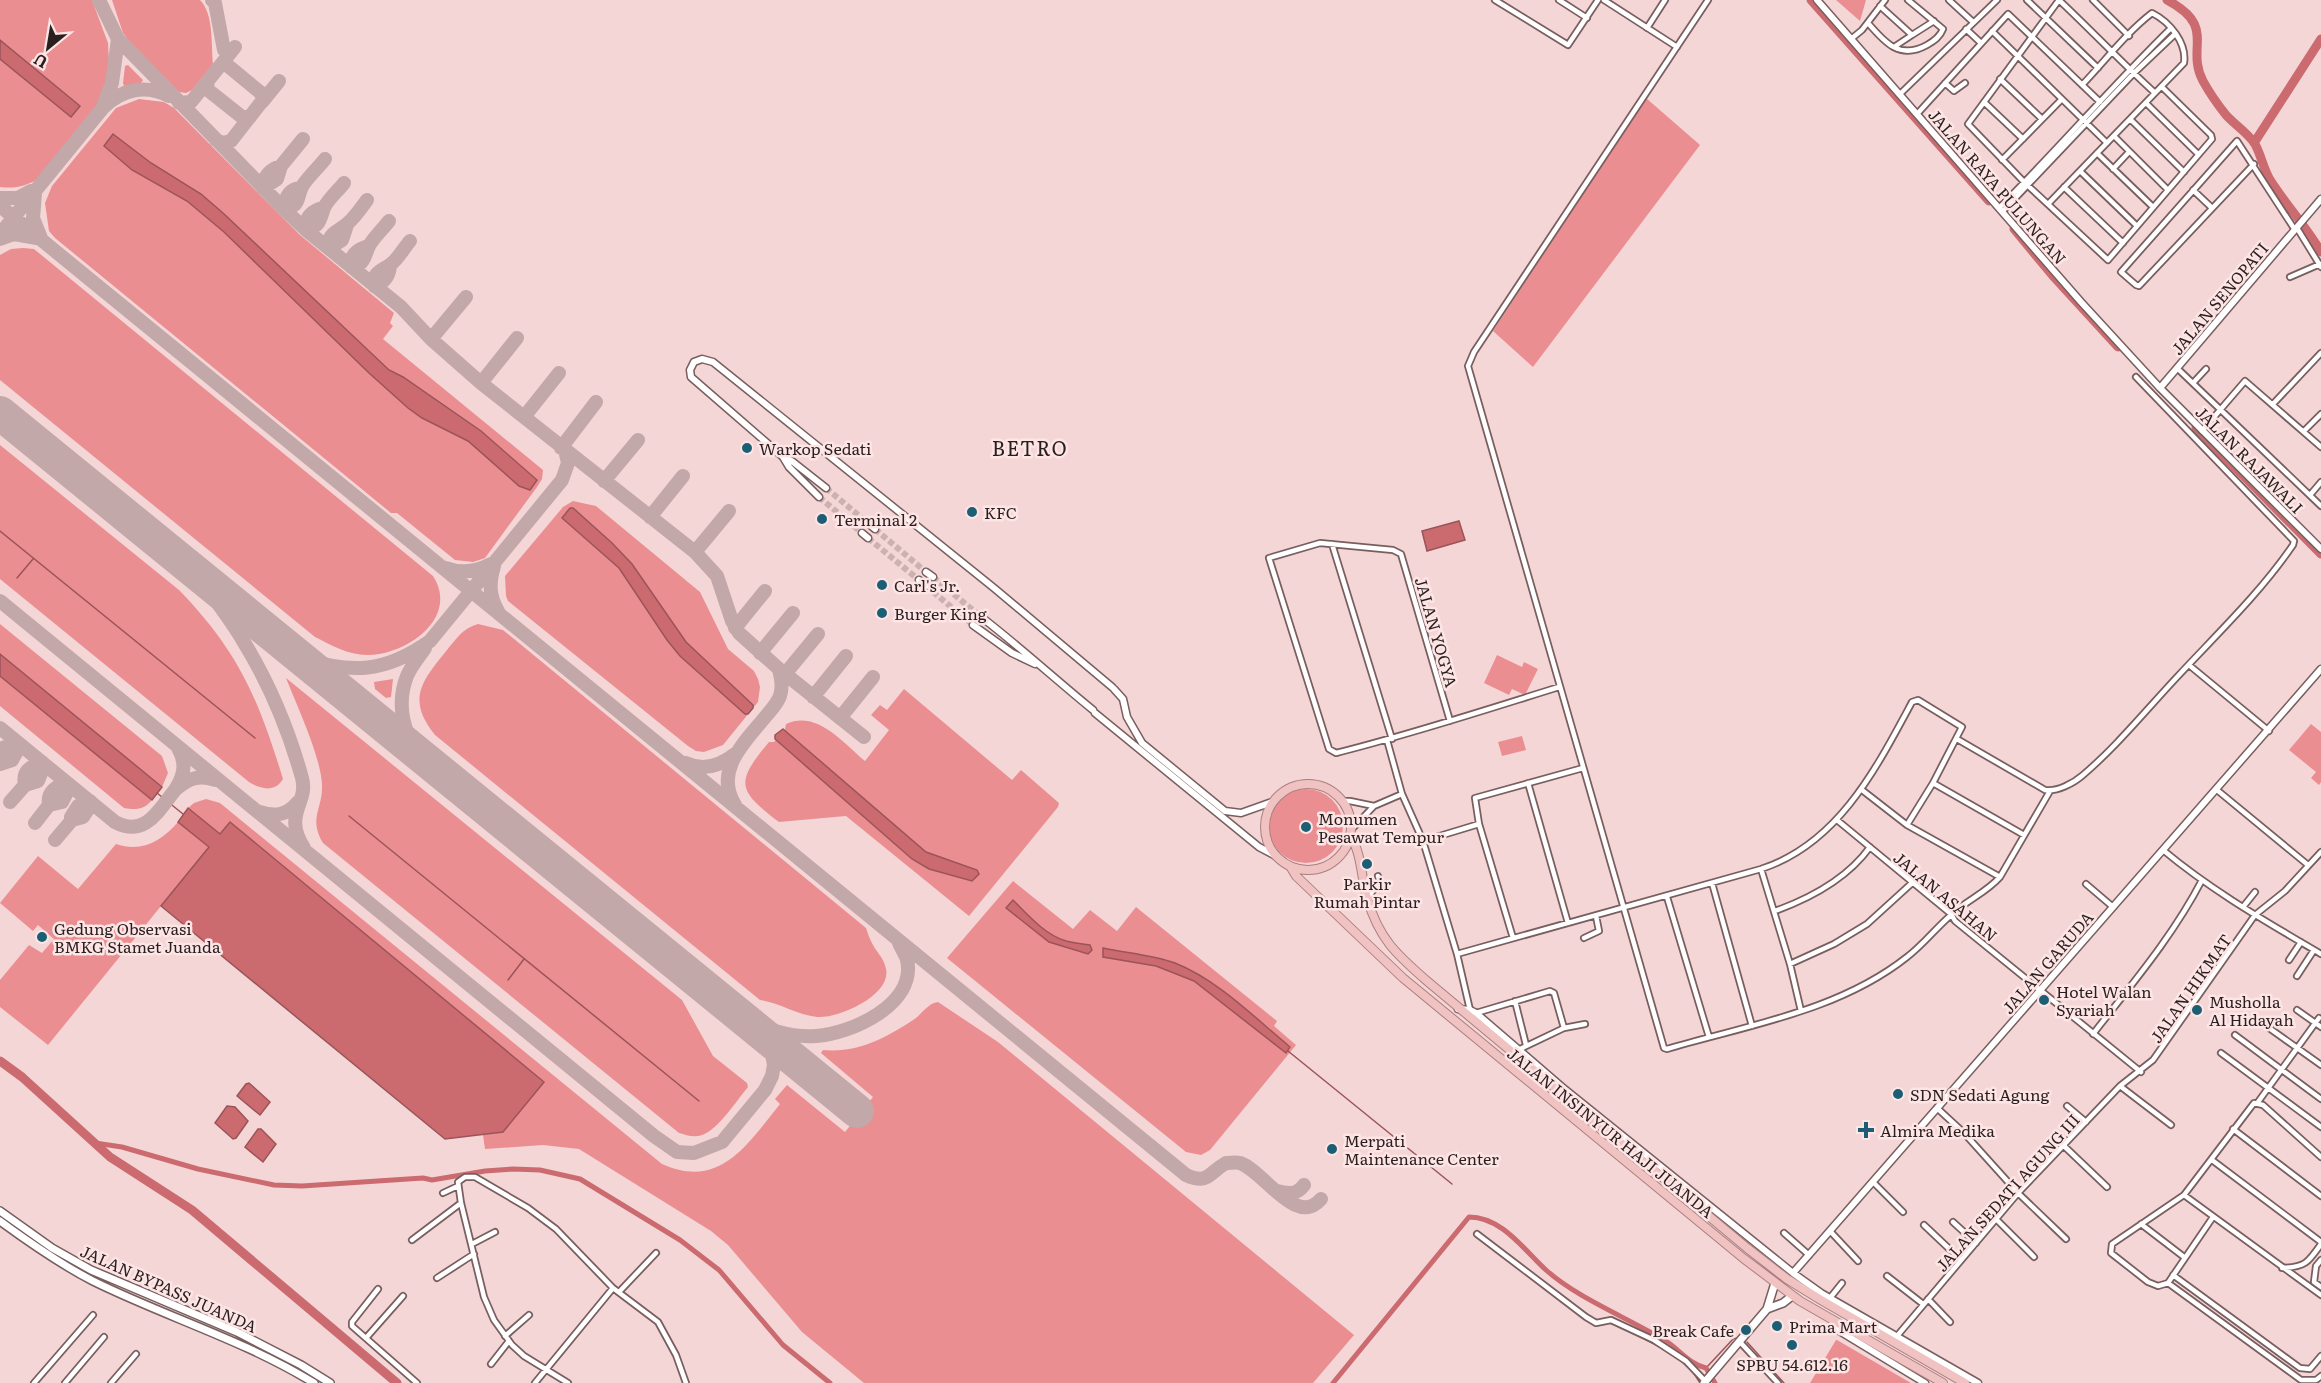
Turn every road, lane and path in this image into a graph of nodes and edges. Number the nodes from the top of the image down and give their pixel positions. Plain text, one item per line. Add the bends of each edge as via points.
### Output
1 (1495, 0) edge
2 (1560, 0) edge
3 (1598, 0) edge
4 (1604, 0) edge
5 (1619, 0) edge
6 (1665, 0) edge
7 (1708, 0) edge
8 (1817, 0) edge
9 (1885, 0) edge
10 (1908, 0) edge
11 (1949, 0) edge
12 (1997, 0) edge
13 (2027, 0) edge
14 (2059, 0) edge
15 (2093, 0) edge
16 (1614, 6) junction
17 (1880, 6) junction
18 (1587, 18) junction
19 (2045, 18) junction
20 (1934, 21) junction
21 (1973, 22) junction
22 (1868, 23) junction
23 (1647, 28) junction
24 (1966, 29) junction
25 (2170, 29) junction
26 (1992, 31) junction
27 (2175, 34) junction
28 (1912, 35) junction
29 (2032, 36) junction
30 (2129, 36) junction
31 (1851, 39) junction
32 (1982, 43) junction
33 (1677, 47) junction
34 (1894, 47) junction
35 (2114, 52) junction
36 (2018, 56) junction
37 (2098, 68) junction
38 (2132, 71) junction
39 (2000, 80) junction
40 (1945, 83) junction
41 (1965, 83) dead end
42 (2082, 85) junction
43 (2162, 87) junction
44 (2156, 93) junction
45 (1900, 94) junction
46 (2062, 99) junction
47 (1984, 102) junction
48 (2100, 102) junction
49 (2146, 103) junction
50 (1918, 113) junction
51 (2042, 119) junction
52 (2130, 119) junction
53 (2086, 122) junction
54 (2114, 136) junction
55 (2023, 139) junction
56 (2107, 143) junction
57 (2129, 152) junction
58 (2097, 153) junction
59 (2198, 154) junction
60 (2002, 160) junction
61 (2254, 164) junction
62 (2113, 169) junction
63 (2080, 171) junction
64 (2184, 172) junction
65 (2026, 184) junction
66 (2064, 187) junction
67 (2168, 190) junction
68 (2193, 190) junction
69 (2321, 199) edge
70 (2048, 204) junction
71 (2153, 207) junction
72 (2211, 207) junction
73 (2001, 209) junction
74 (2137, 226) junction
75 (2297, 228) junction
76 (2123, 243) junction
77 (2320, 266) edge
78 (2290, 277) dead end
79 (2321, 353) edge
80 (2178, 369) junction
81 (2206, 369) dead end
82 (2136, 377) dead end
83 (2193, 383) junction
84 (2160, 388) junction
85 (2273, 404) junction
86 (2220, 409) junction
87 (2321, 414) edge
88 (2202, 431) junction
89 (2304, 431) junction
90 (2321, 447) edge
91 (782, 456) junction
92 (2321, 482) edge
93 (826, 488) tunnel mouth
94 (2310, 495) junction
95 (819, 497) tunnel mouth
96 (2321, 506) edge
97 (869, 524) tunnel mouth
98 (875, 529) tunnel mouth
99 (862, 533) tunnel mouth
100 (868, 538) tunnel mouth
101 (1332, 544) junction
102 (2321, 549) edge
103 (926, 572) tunnel mouth
104 (933, 577) tunnel mouth
105 (919, 580) tunnel mouth
106 (926, 586) tunnel mouth
107 (980, 616) tunnel mouth
108 (973, 625) tunnel mouth
109 (1039, 665) junction
110 (2189, 665) junction
111 (2321, 669) edge
112 (1559, 687) junction
113 (1450, 721) junction
114 (2269, 731) junction
115 (1957, 739) junction
116 (1390, 740) junction
117 (1583, 768) junction
118 (1528, 783) junction
119 (1933, 783) junction
120 (1862, 790) junction
121 (2217, 790) junction
122 (2050, 791) junction
123 (1402, 794) junction
124 (1342, 801) junction
125 (1272, 802) junction
126 (1374, 806) junction
127 (1837, 820) junction
128 (1479, 824) junction
129 (1907, 825) junction
130 (1350, 832) junction
131 (2024, 835) junction
132 (1423, 841) junction
133 (1870, 847) junction
134 (2163, 850) junction
135 (2321, 852) edge
136 (1276, 856) junction
137 (1290, 866) junction
138 (2308, 866) junction
139 (1761, 869) junction
140 (1378, 876) dead end
141 (2000, 877) junction
142 (2202, 880) junction
143 (1712, 883) junction
144 (1912, 883) junction
145 (2086, 884) dead end
146 (2255, 892) dead end
147 (1667, 897) junction
148 (1367, 898) junction
149 (2113, 907) junction
150 (2243, 907) junction
151 (1625, 911) junction
152 (1775, 911) junction
153 (1951, 915) junction
154 (2255, 915) junction
155 (1596, 916) junction
156 (1568, 923) junction
157 (1513, 938) junction
158 (1584, 938) dead end
159 (2301, 942) junction
160 (2319, 952) edge
161 (1457, 954) junction
162 (2289, 960) dead end
163 (1790, 964) junction
164 (2297, 976) dead end
165 (2041, 989) junction
166 (1515, 1001) junction
167 (1458, 1009) junction
168 (2297, 1010) dead end
169 (1801, 1011) junction
170 (1473, 1012) junction
171 (2317, 1021) junction
172 (1585, 1024) dead end
173 (1752, 1026) junction
174 (1480, 1027) junction
175 (2321, 1027) edge
176 (1564, 1028) junction
177 (2269, 1028) dead end
178 (2093, 1034) junction
179 (2235, 1035) dead end
180 (1472, 1036) junction
181 (1709, 1037) junction
182 (1527, 1045) junction
183 (2297, 1048) junction
184 (1518, 1050) junction
185 (2221, 1053) dead end
186 (2321, 1065) edge
187 (2281, 1070) junction
188 (2140, 1072) junction
189 (2120, 1086) junction
190 (2268, 1088) junction
191 (2321, 1099) edge
192 (2258, 1102) junction
193 (2067, 1106) dead end
194 (1937, 1108) junction
195 (2086, 1122) junction
196 (2170, 1125) dead end
197 (2321, 1127) edge
198 (2233, 1129) junction
199 (2063, 1145) junction
200 (2321, 1157) edge
201 (2211, 1160) junction
202 (1873, 1182) junction
203 (1671, 1184) junction
204 (458, 1186) junction
205 (2107, 1187) dead end
206 (443, 1193) dead end
207 (1663, 1193) junction
208 (2018, 1193) junction
209 (2184, 1195) junction
210 (2321, 1196) edge
211 (460, 1203) junction
212 (0, 1211) edge
213 (1903, 1212) dead end
214 (2213, 1217) junction
215 (1996, 1219) junction
216 (0, 1221) edge
217 (1953, 1222) dead end
218 (2141, 1224) junction
219 (1924, 1225) dead end
220 (1830, 1231) junction
221 (495, 1232) dead end
222 (1784, 1233) dead end
223 (1477, 1234) dead end
224 (2066, 1239) dead end
225 (412, 1240) dead end
226 (1976, 1242) junction
227 (2321, 1243) edge
228 (472, 1244) junction
229 (1750, 1245) junction
230 (656, 1252) dead end
231 (474, 1254) junction
232 (1809, 1255) junction
233 (2034, 1257) dead end
234 (2184, 1257) junction
235 (1961, 1260) junction
236 (2321, 1260) edge
237 (1858, 1261) dead end
238 (2309, 1261) junction
239 (2316, 1266) junction
240 (2282, 1268) junction
241 (1793, 1273) junction
242 (2174, 1275) junction
243 (1887, 1276) dead end
244 (437, 1278) dead end
245 (1842, 1282) dead end
246 (2314, 1282) junction
247 (1775, 1283) junction
248 (2168, 1283) junction
249 (2311, 1287) junction
250 (2321, 1287) edge
251 (613, 1288) junction
252 (378, 1289) dead end
253 (619, 1292) junction
254 (2321, 1295) edge
255 (403, 1296) dead end
256 (1792, 1296) junction
257 (1821, 1297) junction
258 (1830, 1298) junction
259 (1928, 1299) junction
260 (1923, 1304) junction
261 (1767, 1309) junction
262 (93, 1315) dead end
263 (529, 1315) dead end
264 (1950, 1322) dead end
265 (1836, 1329) dead end
266 (1897, 1336) junction
267 (104, 1337) dead end
268 (366, 1338) junction
269 (507, 1339) junction
270 (1740, 1342) junction
271 (136, 1354) dead end
272 (1919, 1356) junction
273 (2321, 1356) edge
274 (491, 1364) dead end
275 (1913, 1366) junction
276 (546, 1370) junction
277 (2307, 1370) junction
278 (2321, 1376) edge
279 (1706, 1381) edge
280 (2309, 1382) edge
281 (34, 1383) edge
282 (65, 1383) edge
283 (111, 1383) edge
284 (314, 1383) edge
285 (330, 1383) edge
286 (417, 1383) edge
287 (535, 1383) edge
288 (568, 1383) edge
289 (686, 1383) edge
290 (1778, 1383) edge
291 (1925, 1383) edge
292 (1943, 1383) edge
293 (1965, 1383) edge
294 (1978, 1383) edge

1 - 18 street via 1568,45
2 - 18 street
3 - 18 street
4 - 16 street
5 - 16 street
6 - 23 street
7 - 33 street
8 - 31 street, JALAN RAYA PULUNGAN
9 - 17 street
10 - 20 street
11 - 21 street
12 - 21 street
13 - 19 street
14 - 19 street
14 - 35 street
15 - 30 street
16 - 23 street
17 - 22 street
17 - 28 street
19 - 29 street
19 - 37 street
20 - 28 street
20 - 34 street via 1943,29 1940,36 1907,52
21 - 24 street
22 - 31 street
22 - 34 street
23 - 33 street
24 - 32 street
24 - 45 street
25 - 27 street
25 - 30 street via 2152,13
25 - 38 street
26 - 29 street via 2008,14
26 - 32 street
26 - 36 street
27 - 38 street
27 - 43 street via 2183,43 2185,62
28 - 34 street
29 - 36 street
29 - 42 street
30 - 35 street
31 - 45 street, JALAN RAYA PULUNGAN
32 - 40 street
33 - 112 street via 1469,362
35 - 37 street
35 - 38 street
36 - 39 street
36 - 46 street
37 - 42 street
38 - 44 street
38 - 48 street
38 - 53 street
39 - 47 street
39 - 51 street
40 - 41 street via 1954,91
40 - 50 street
42 - 48 street
43 - 44 street
43 - 59 street via 2212,137
44 - 49 street
45 - 50 street, JALAN RAYA PULUNGAN
46 - 51 street
46 - 53 street
47 - 55 street
47 - 60 street via 1968,124
48 - 53 street
49 - 52 street
49 - 59 street
50 - 73 street, JALAN RAYA PULUNGAN
51 - 55 street
52 - 54 street
52 - 64 street
53 - 56 street
53 - 65 street
54 - 56 street
54 - 57 street
55 - 60 street
56 - 58 street
57 - 62 street
57 - 67 street
58 - 62 street
58 - 63 street
59 - 64 street
60 - 65 street
61 - 68 street via 2236,142
61 - 72 street
61 - 75 street via 2264,185
62 - 71 street
63 - 66 street
63 - 74 street
64 - 67 street
65 - 70 street
65 - 73 street
66 - 70 street
66 - 76 street
67 - 71 street
68 - 72 street
68 - 72 street via 2121,272 2139,286
69 - 75 street, JALAN SENOPATI
70 - 76 street via 2106,260
71 - 74 street
73 - 84 street, JALAN RAYA PULUNGAN
74 - 76 street
75 - 77 street
75 - 80 street, JALAN SENOPATI
77 - 78 street
79 - 85 street
80 - 83 street
80 - 84 street, JALAN SENOPATI
81 - 83 street
82 - 110 street via 2294,543 2250,600
83 - 86 street
84 - 88 street, JALAN RAJAWALI
85 - 86 street via 2244,381
85 - 89 street
86 - 88 street
86 - 94 street
87 - 89 street
88 - 102 street, JALAN RAJAWALI
89 - 90 street
91 - 93 street
91 - 95 street
91 - 125 street via 691,377 695,361 713,362 1113,688 1123,699 1136,737 1225,811 1241,813
92 - 94 street
94 - 96 street
97 - 98 street
99 - 100 street
101 - 113 street, JALAN YOGYA via 1397,551 1403,557
101 - 116 street
101 - 116 street via 1320,543 1268,560 1329,749 1336,753
103 - 104 street
105 - 106 street
107 - 109 street
108 - 109 street via 1012,653
109 - 136 street via 1259,847
110 - 114 street
110 - 122 street via 2083,775
111 - 114 street, JALAN GARUDA
112 - 113 street
112 - 117 street
113 - 116 street
114 - 121 street, JALAN GARUDA
115 - 119 street
115 - 120 street via 1961,724 1915,700
115 - 122 street
116 - 123 street
117 - 118 street
117 - 151 street
118 - 128 street via 1475,798
118 - 156 street
119 - 129 street
119 - 131 street
120 - 127 street
120 - 129 street
121 - 134 street, JALAN GARUDA
121 - 138 street
122 - 131 street
123 - 126 street
123 - 132 street
124 - 125 highway via 1327,788 1311,784 1293,786
124 - 126 street
124 - 130 highway
125 - 136 highway via 1264,830
126 - 130 street
127 - 133 street, JALAN ASAHAN
127 - 139 street via 1798,853
128 - 132 street
128 - 157 street
129 - 141 street
130 - 137 highway via 1342,852 1328,865 1309,870
130 - 148 highway, JALAN INSINYUR HAJI JUANDA via 1358,851
131 - 141 street
132 - 161 street
133 - 144 street, JALAN ASAHAN
133 - 152 street via 1856,864 1825,888
134 - 142 street
134 - 149 street, JALAN GARUDA
135 - 138 street, JALAN HIKMAT
136 - 137 highway
137 - 180 highway, JALAN INSINYUR HAJI JUANDA via 1376,955
138 - 154 street, JALAN HIKMAT
139 - 143 street
139 - 152 street
140 - 148 street via 1380,882
141 - 153 street
142 - 150 street
142 - 178 street via 2186,912
143 - 147 street
143 - 173 street
144 - 153 street, JALAN ASAHAN
144 - 163 street via 1858,930
145 - 149 street
146 - 150 street
147 - 151 street
147 - 181 street
148 - 167 highway, JALAN INSINYUR HAJI JUANDA via 1386,942
149 - 165 street, JALAN GARUDA
150 - 154 street
151 - 155 street
151 - 181 street via 1664,1048
152 - 163 street
153 - 165 street, JALAN ASAHAN
153 - 169 street via 1925,942 1882,975
154 - 159 street
154 - 188 street, JALAN HIKMAT via 2157,1056
155 - 156 street
155 - 158 street via 1599,931
156 - 157 street
157 - 161 street
159 - 160 street
159 - 162 street
160 - 164 street
161 - 170 street
163 - 169 street
165 - 178 street, JALAN ASAHAN
165 - 194 street, JALAN GARUDA
166 - 170 street
166 - 176 street via 1551,991
166 - 182 street
167 - 170 street
167 - 174 highway, JALAN INSINYUR HAJI JUANDA
168 - 171 street
169 - 173 street
170 - 184 street, JALAN INSINYUR HAJI JUANDA
171 - 175 street
171 - 183 street
172 - 176 street
173 - 181 street
174 - 180 highway
174 - 203 highway, JALAN INSINYUR HAJI JUANDA
176 - 182 street
177 - 183 street
178 - 188 street, JALAN ASAHAN
179 - 187 street
180 - 207 highway, JALAN INSINYUR HAJI JUANDA
182 - 184 street
183 - 186 street
183 - 187 street
184 - 229 street, JALAN INSINYUR HAJI JUANDA
185 - 190 street
187 - 190 street
187 - 191 street
188 - 189 street, JALAN SEDATI AGUNG III
189 - 195 street, JALAN SEDATI AGUNG III
189 - 196 street
190 - 192 street
190 - 197 street
192 - 198 street
192 - 200 street
193 - 195 street
194 - 202 street, JALAN GARUDA
194 - 208 street
195 - 199 street, JALAN SEDATI AGUNG III
198 - 201 street
198 - 210 street
199 - 205 street
199 - 208 street, JALAN SEDATI AGUNG III
201 - 209 street
201 - 227 street
202 - 213 street
202 - 220 street, JALAN GARUDA
203 - 207 highway
203 - 229 highway, JALAN INSINYUR HAJI JUANDA
204 - 206 street
204 - 211 street
204 - 251 street via 459,1180 473,1176 528,1208 565,1236
207 - 247 highway, JALAN INSINYUR HAJI JUANDA
208 - 215 street, JALAN SEDATI AGUNG III
208 - 224 street
209 - 214 street
209 - 218 street
211 - 225 street
211 - 228 street
212 - 285 main road, JALAN BYPASS JUANDA via 91,1270 237,1332
214 - 234 street
214 - 240 street
215 - 226 street, JALAN SEDATI AGUNG III
215 - 233 street
216 - 284 main road, JALAN BYPASS JUANDA via 93,1281 204,1328
217 - 226 street
218 - 234 street
218 - 248 street via 2112,1244 2111,1253 2148,1282 2158,1286
219 - 235 street
220 - 232 street, JALAN GARUDA
220 - 237 street
221 - 228 street
222 - 232 street
223 - 279 street via 1593,1322 1609,1319 1631,1329 1677,1354
226 - 235 street, JALAN SEDATI AGUNG III
227 - 238 street
228 - 231 street
229 - 241 street, JALAN INSINYUR HAJI JUANDA
229 - 257 highway, JALAN INSINYUR HAJI JUANDA via 1787,1279
230 - 253 street
231 - 244 street
231 - 269 street via 488,1308
232 - 241 street, JALAN GARUDA
234 - 242 street
235 - 259 street, JALAN SEDATI AGUNG III
236 - 239 street
238 - 239 street
238 - 240 street
239 - 246 street
240 - 249 street
241 - 257 street, JALAN INSINYUR HAJI JUANDA
242 - 248 street
242 - 277 street
243 - 260 street
245 - 258 street
246 - 249 street
246 - 250 street
247 - 256 highway, JALAN INSINYUR HAJI JUANDA
247 - 261 main road
248 - 280 street
249 - 254 street
251 - 253 street
251 - 276 street
252 - 268 street via 351,1324
253 - 289 street via 658,1322
255 - 268 street
256 - 261 main road
256 - 275 highway, JALAN INSINYUR HAJI JUANDA
257 - 258 street, JALAN INSINYUR HAJI JUANDA
257 - 272 highway, JALAN INSINYUR HAJI JUANDA
258 - 266 street, JALAN INSINYUR HAJI JUANDA
259 - 260 street, JALAN SEDATI AGUNG III
259 - 264 street
260 - 266 street, JALAN SEDATI AGUNG III
261 - 270 main road
262 - 281 street
263 - 269 street
265 - 291 street
266 - 294 street, JALAN INSINYUR HAJI JUANDA
267 - 282 street
268 - 286 street
269 - 274 street
269 - 276 street
270 - 279 main road
270 - 290 street
271 - 283 street
272 - 275 highway
272 - 293 highway, JALAN INSINYUR HAJI JUANDA
273 - 277 street
275 - 292 highway, JALAN INSINYUR HAJI JUANDA
276 - 287 street
276 - 288 street
277 - 280 street
278 - 280 street

